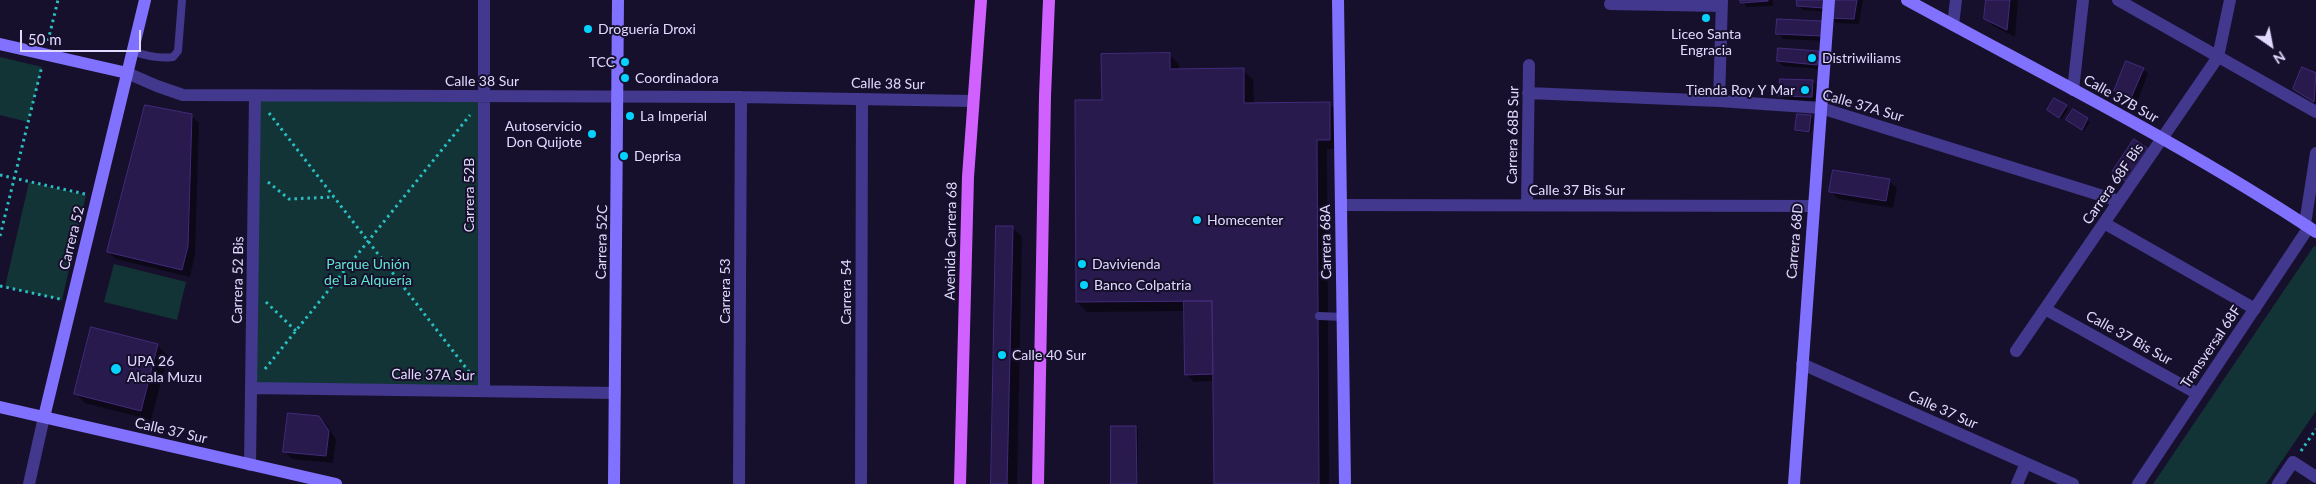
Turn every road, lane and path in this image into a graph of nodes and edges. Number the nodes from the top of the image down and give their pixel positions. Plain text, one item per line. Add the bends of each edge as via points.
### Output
1 (58, 0) edge
2 (145, 0) edge
3 (182, 0) edge
4 (484, 0) edge
5 (618, 0) edge
6 (981, 0) edge
7 (1049, 0) edge
8 (1338, 0) edge
9 (1829, 0) edge
10 (1907, 0) edge
11 (1956, 0) edge
12 (2083, 0) edge
13 (2118, 0) edge
14 (2230, 0) edge
15 (1629, 2) edge
16 (1722, 3) edge
17 (1610, 4) dead end
18 (1953, 25) junction
19 (0, 44) edge
20 (132, 52) junction
21 (45, 54) junction
22 (2218, 57) junction
23 (1529, 64) dead end
24 (127, 73) junction
25 (2073, 90) junction
26 (1528, 93) junction
27 (256, 96) junction
28 (484, 96) junction
29 (618, 97) junction
30 (741, 97) junction
31 (862, 99) junction
32 (1719, 100) junction
33 (972, 101) junction
34 (1821, 108) junction
35 (2316, 112) edge
36 (2161, 139) junction
37 (2316, 153) edge
38 (254, 172) junction
39 (0, 176) edge
40 (14, 179) junction
41 (97, 197) junction
42 (334, 197) junction
43 (2119, 201) junction
44 (1341, 204) junction
45 (1527, 205) junction
46 (1814, 206) junction
47 (2104, 223) junction
48 (2310, 228) edge
49 (0, 236) edge
50 (368, 241) junction
51 (0, 286) edge
52 (253, 290) junction
53 (72, 302) junction
54 (2045, 309) junction
55 (2255, 309) junction
56 (1318, 316) dead end
57 (1342, 317) junction
58 (296, 332) junction
59 (2016, 351) dead end
60 (1802, 364) junction
61 (251, 388) junction
62 (484, 391) junction
63 (615, 393) junction
64 (2198, 394) junction
65 (0, 407) edge
66 (44, 417) junction
67 (2316, 429) edge
68 (2293, 462) junction
69 (2026, 464) junction
70 (250, 465) junction
71 (2316, 477) edge
72 (330, 483) edge
73 (29, 484) edge
74 (614, 484) edge
75 (739, 484) edge
76 (861, 484) edge
77 (960, 484) edge
78 (1038, 484) edge
79 (1345, 484) edge
80 (1794, 484) edge
81 (2017, 484) edge
82 (2073, 484) edge
83 (2138, 484) edge
84 (2278, 484) edge

1 - 21 path
2 - 20 street, Carrera 52
3 - 20 lane via 178,51 173,57
4 - 28 street, Carrera 52B
5 - 29 street, Carrera 52C
6 - 33 main road, Avenida Carrera 68
7 - 78 main road
8 - 44 street, Carrera 68A
9 - 34 street, Carrera 68D
10 - 18 street, Calle 37B Sur
11 - 18 street
12 - 25 street
13 - 22 street
14 - 22 street, Carrera 68F Bis
15 - 16 street
15 - 17 street
16 - 32 street
18 - 25 street, Calle 37B Sur
19 - 21 street, Calle 38 Sur
20 - 24 street, Carrera 52
21 - 24 street, Calle 38 Sur
21 - 40 path
22 - 35 street
22 - 36 street, Carrera 68F Bis
23 - 26 street, Carrera 68B Sur
24 - 27 street, Calle 38 Sur via 183,95
24 - 41 street, Carrera 52
25 - 36 street, Calle 37B Sur
26 - 32 street, Calle 37A Sur
26 - 45 street, Carrera 68B Sur
27 - 28 street, Calle 38 Sur
27 - 38 street, Carrera 52 Bis
27 - 42 path
28 - 29 street, Calle 38 Sur
28 - 50 path
28 - 62 street, Carrera 52B
29 - 30 street, Calle 38 Sur
29 - 63 street, Carrera 52C
30 - 31 street, Calle 38 Sur
30 - 75 street, Carrera 53
31 - 33 street, Calle 38 Sur
31 - 76 street, Carrera 54
32 - 34 street, Calle 37A Sur
33 - 77 main road, Avenida Carrera 68
34 - 43 street, Calle 37A Sur
34 - 46 street, Carrera 68D
36 - 43 street, Carrera 68F Bis
36 - 48 street, Calle 37B Sur
37 - 48 street
38 - 42 path via 289,199
38 - 52 street, Carrera 52 Bis
39 - 40 path
40 - 41 path
40 - 49 path
41 - 53 street, Carrera 52
42 - 50 path
43 - 47 street, Carrera 68F Bis
44 - 45 street, Calle 37 Bis Sur
44 - 57 street, Carrera 68A
45 - 46 street, Calle 37 Bis Sur
46 - 60 street, Carrera 68D
47 - 54 street, Carrera 68F Bis
47 - 55 street
48 - 55 street, Transversal 68F
50 - 58 path
50 - 62 path
51 - 53 path
52 - 58 path
52 - 61 street, Carrera 52 Bis
53 - 66 street, Carrera 52
54 - 59 street, Carrera 68F Bis
54 - 64 street, Calle 37 Bis Sur
55 - 64 street, Transversal 68F
56 - 57 lane
57 - 79 street, Carrera 68A
58 - 61 path
60 - 69 street, Calle 37 Sur
60 - 80 street, Carrera 68D
61 - 62 street, Calle 37A Sur
61 - 70 street, Carrera 52 Bis
62 - 63 street, Calle 37A Sur
63 - 74 street, Carrera 52C
64 - 83 street, Transversal 68F
65 - 66 street, Calle 37 Sur
66 - 70 street, Calle 37 Sur
66 - 73 street, Carrera 52
67 - 68 path
68 - 71 street
68 - 84 street
69 - 81 street
69 - 82 street, Calle 37 Sur
70 - 72 street, Calle 37 Sur

